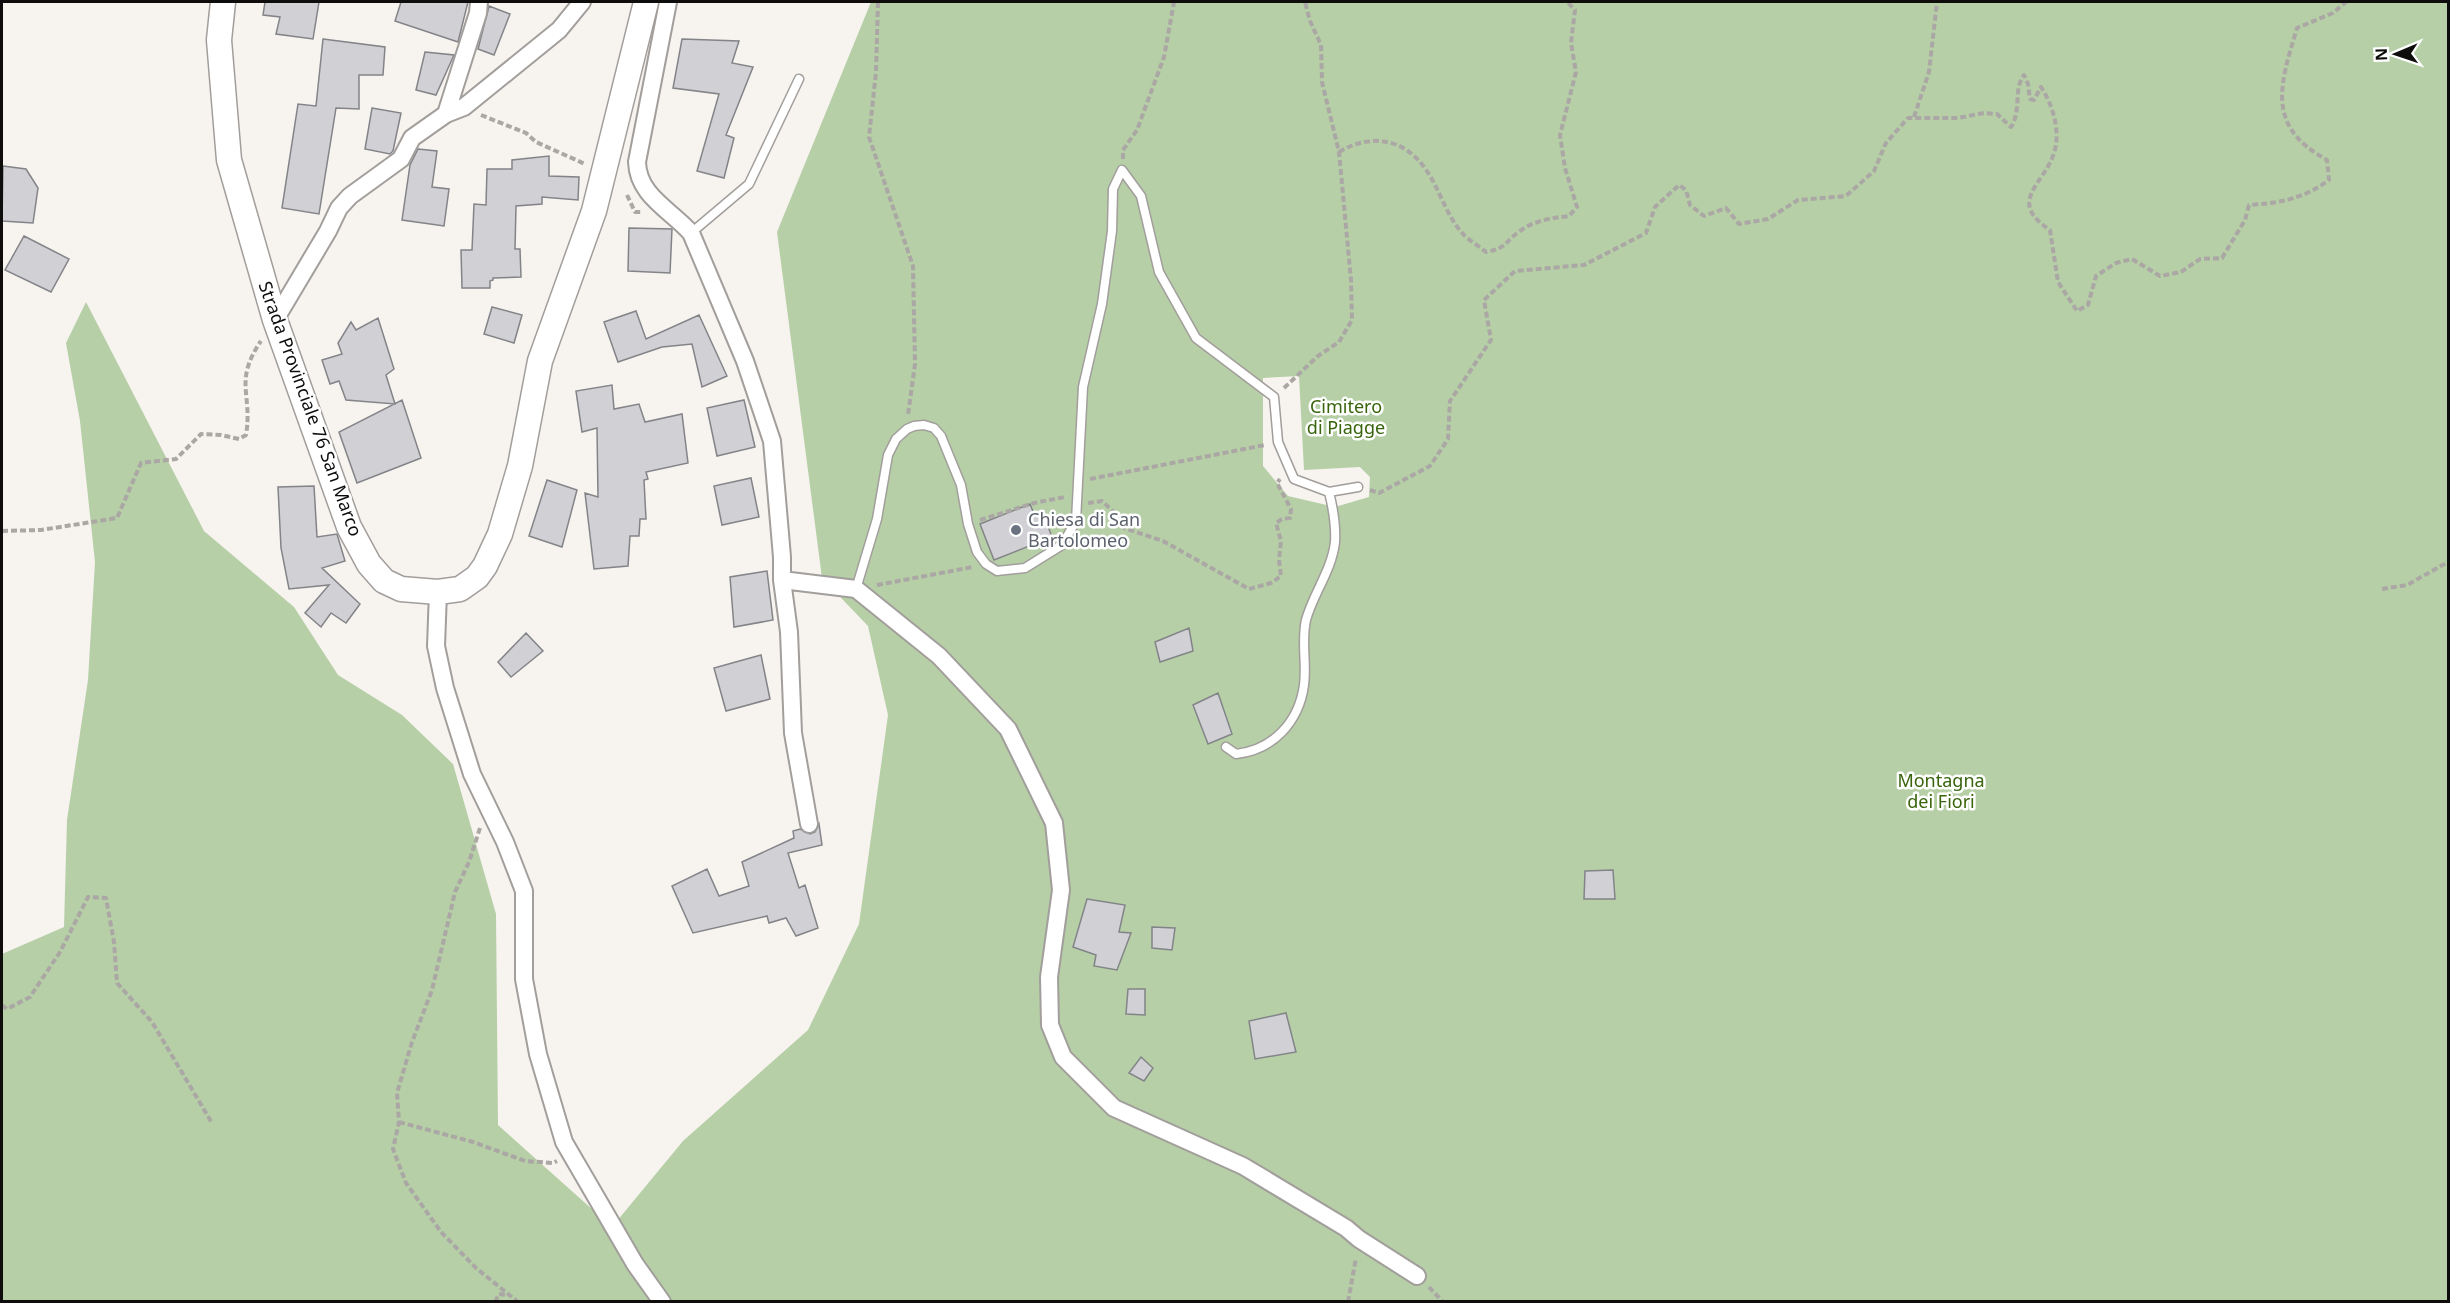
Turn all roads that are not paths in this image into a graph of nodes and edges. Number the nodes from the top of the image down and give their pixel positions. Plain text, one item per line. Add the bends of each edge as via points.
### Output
1 (223, 2) edge
2 (479, 2) edge
3 (582, 2) edge
4 (646, 2) edge
5 (668, 2) edge
6 (799, 79) dead end
7 (446, 114) junction
8 (691, 233) junction
9 (275, 320) junction
10 (1358, 487) road end
11 (1329, 492) junction
12 (782, 580) junction
13 (856, 589) junction
14 (438, 592) junction
15 (1226, 747) dead end
16 (809, 824) dead end
17 (1418, 1276) dead end
18 (662, 1302) edge

1 - 9 street, Strada Provinciale 76 San Marco via 219,40 228,160
2 - 7 street
3 - 7 street via 559,30 464,107
4 - 14 street, Strada Provinciale 76 San Marco via 594,211 540,361 520,466 500,534 477,577 460,589
5 - 8 street via 637,162 638,177 650,195
6 - 8 lane via 748,184
7 - 9 street via 412,138 401,159 339,208
8 - 12 street via 745,361 772,441
9 - 14 street, Strada Provinciale 76 San Marco via 349,526 369,564 384,581 401,589
10 - 11 lane
11 - 13 lane via 1294,479 1278,442 1274,397 1196,338 1159,272 1141,196 1122,170 1113,189 1112,231 1102,304 1083,387 1076,521 1062,545 1025,568 998,571 986,564 977,552 961,485 941,436 924,425 906,430 888,455 877,519
11 - 15 lane via 1335,544 1306,621 1305,684 1296,714 1277,739 1252,753 1236,754
12 - 13 street
12 - 16 street via 789,632 793,734
13 - 17 street via 939,656 1008,729 1054,823 1060,890 1049,977 1050,1025 1063,1058 1114,1108 1243,1166
14 - 18 street via 436,646 445,688 472,774 524,891 524,979 538,1054 564,1142 635,1264

